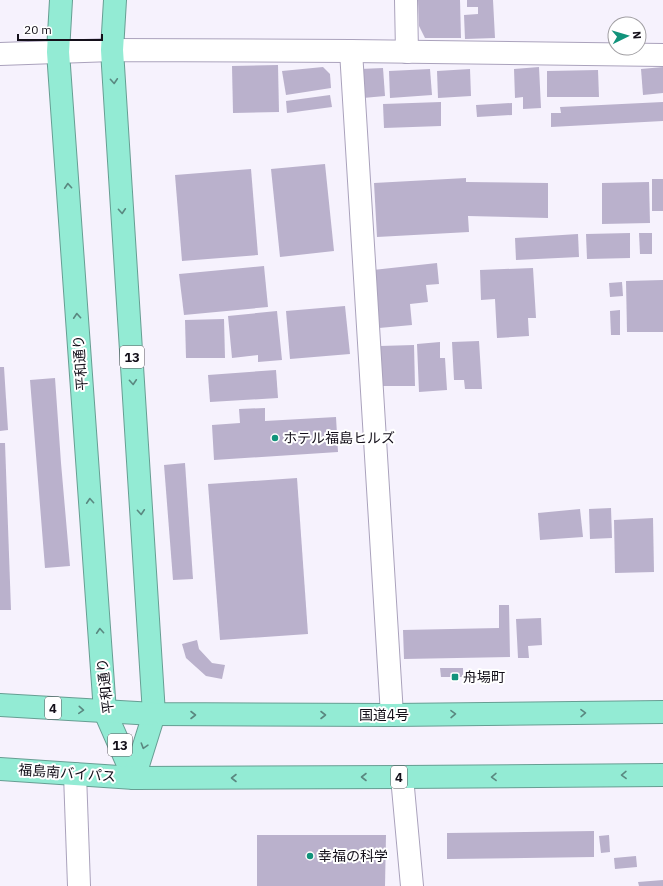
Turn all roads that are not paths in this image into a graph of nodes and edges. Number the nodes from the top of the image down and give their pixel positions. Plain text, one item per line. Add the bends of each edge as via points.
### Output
1 (61, 0) edge
2 (115, 0) edge
3 (406, 0) edge
4 (112, 50) junction
5 (351, 51) junction
6 (58, 52) junction
7 (407, 52) junction
8 (0, 54) edge
9 (663, 54) edge
10 (0, 705) edge
11 (105, 712) junction
12 (663, 712) edge
13 (154, 714) junction
14 (392, 715) junction
15 (0, 769) edge
16 (75, 774) junction
17 (663, 775) edge
18 (134, 778) junction
19 (402, 778) junction
20 (79, 886) edge
21 (412, 886) edge

1 - 6 highway, 平和通り / 13
2 - 4 highway, 13
3 - 7 street
4 - 5 street
4 - 6 street
4 -> 13 highway, 13
5 - 7 street
5 - 14 street
6 - 8 street
11 -> 6 highway, 平和通り / 13
7 - 9 street
10 -> 11 highway, 4
11 - 13 highway, 国道4号 / 4
11 - 18 highway, 平和通り / 13
14 -> 12 highway, 国道4号 / 4
13 -> 14 highway, 国道4号 / 4
13 -> 18 highway, 13
15 - 16 highway, 福島南バイパス / 4
16 - 18 highway, 福島南バイパス / 4
16 - 20 street
17 -> 19 highway, 4
19 -> 18 highway, 4
19 - 21 street

